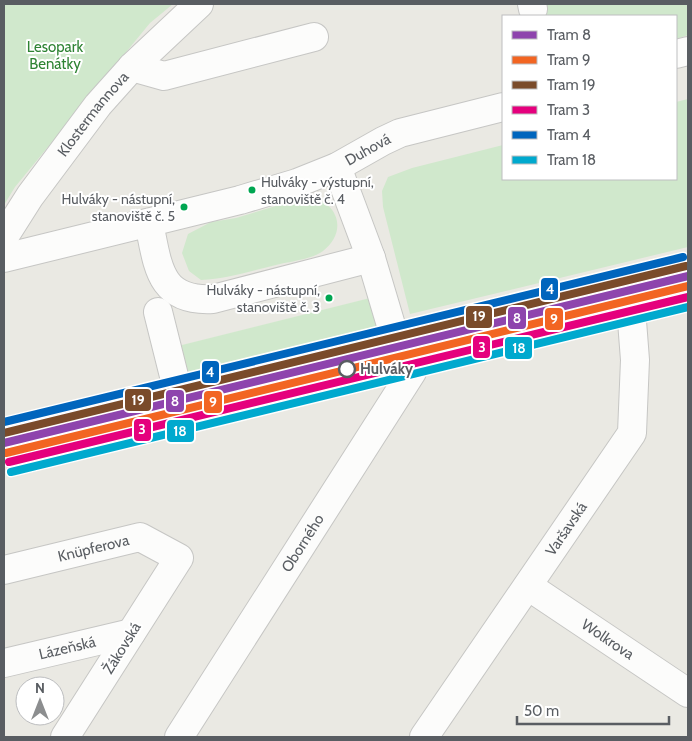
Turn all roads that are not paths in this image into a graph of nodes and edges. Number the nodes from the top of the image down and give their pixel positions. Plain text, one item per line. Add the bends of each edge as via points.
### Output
1 (199, 4) edge
2 (314, 37) dead end
3 (132, 67) junction
4 (502, 107) edge
5 (337, 167) junction
6 (148, 223) junction
7 (4, 237) edge
8 (4, 258) edge
9 (371, 258) junction
10 (688, 281) edge
11 (626, 296) junction
12 (158, 312) dead end
13 (409, 349) junction
14 (181, 404) junction
15 (4, 448) edge
16 (179, 558) joint
17 (4, 570) edge
18 (528, 586) junction
19 (131, 633) junction
20 (4, 663) edge
21 (688, 693) edge
22 (65, 737) edge
23 (180, 737) edge
24 (424, 737) edge

1 - 3 street, Klostermannova
2 - 3 street via 164,76
3 - 7 street, Klostermannova via 92,113 30,196
4 - 5 street, Duhová via 400,133
5 - 6 street, Duhová via 240,200
5 - 9 street
6 - 8 street, Duhová
6 - 9 street via 159,272 182,296 197,300 213,299
9 - 13 street
10 - 11 main road
11 - 13 main road
11 - 18 street, Varšavská via 634,336 632,433
12 - 14 street
13 - 14 main road
13 - 23 street, Oborného via 412,372
14 - 15 main road
16 - 17 street, Knüpferova via 140,537
16 - 19 street, Žákovská
18 - 21 street, Wolkrova
18 - 24 street, Varšavská
19 - 20 street, Lázeňská
19 - 22 street, Žákovská

